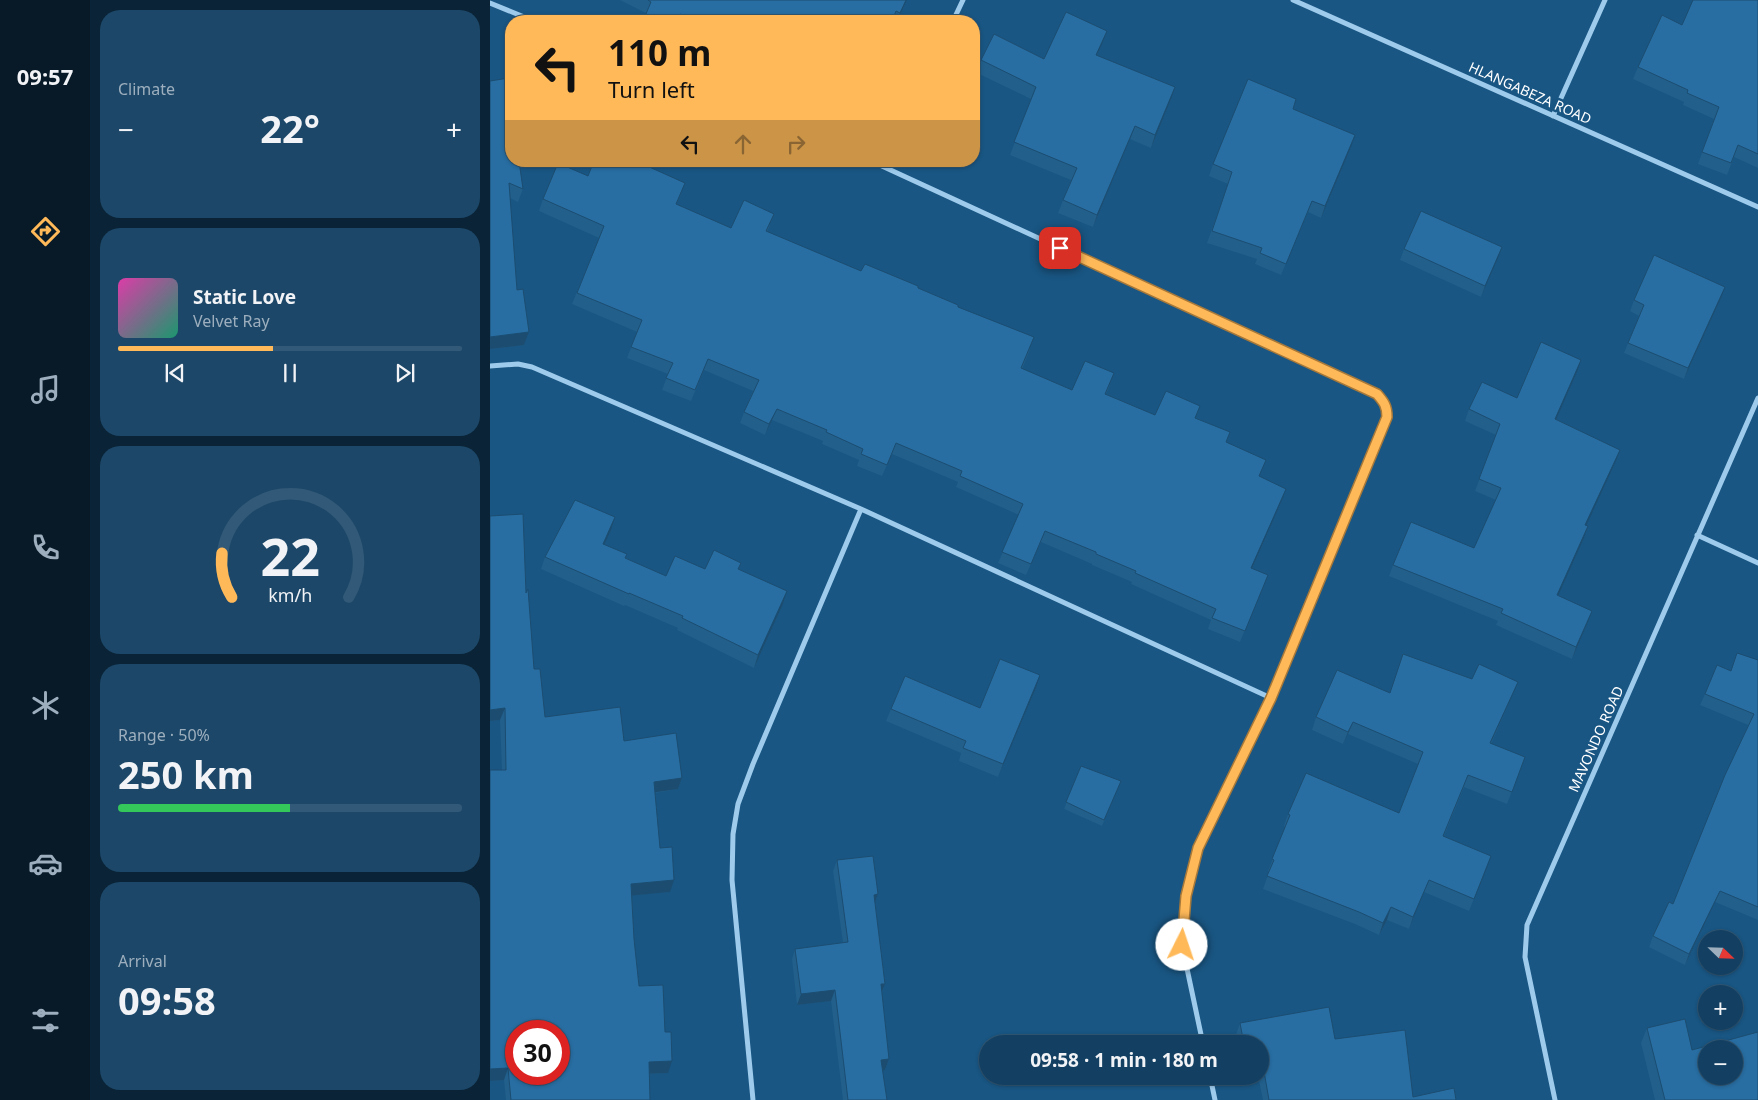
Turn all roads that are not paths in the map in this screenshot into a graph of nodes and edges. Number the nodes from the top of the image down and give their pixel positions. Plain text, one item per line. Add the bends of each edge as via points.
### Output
1 (964, 0) edge
2 (1293, 0) edge
3 (1605, 0) edge
4 (490, 3) edge
5 (519, 15) edge
6 (957, 15) edge
7 (1553, 116) junction
8 (892, 167) edge
9 (1758, 207) edge
10 (490, 366) edge
11 (1758, 398) edge
12 (861, 509) junction
13 (1697, 535) junction
14 (1758, 563) edge
15 (1271, 698) junction
16 (1201, 1035) edge
17 (1212, 1085) edge
18 (753, 1100) edge
19 (1215, 1100) edge
20 (1555, 1100) edge

1 - 6 street
2 - 7 street, HLANGABEZA ROAD
3 - 7 street
4 - 5 street
7 - 9 street, HLANGABEZA ROAD
8 - 15 street via 1377,394 1384,403 1387,417
10 - 12 street via 518,364 532,367
11 - 13 street, MAVONDO ROAD
12 - 15 street
12 - 18 street via 738,804 733,834 732,880
13 - 14 street
13 - 20 street, MAVONDO ROAD via 1527,925 1525,958
15 - 16 street via 1198,848 1186,896 1182,945
17 - 19 street

